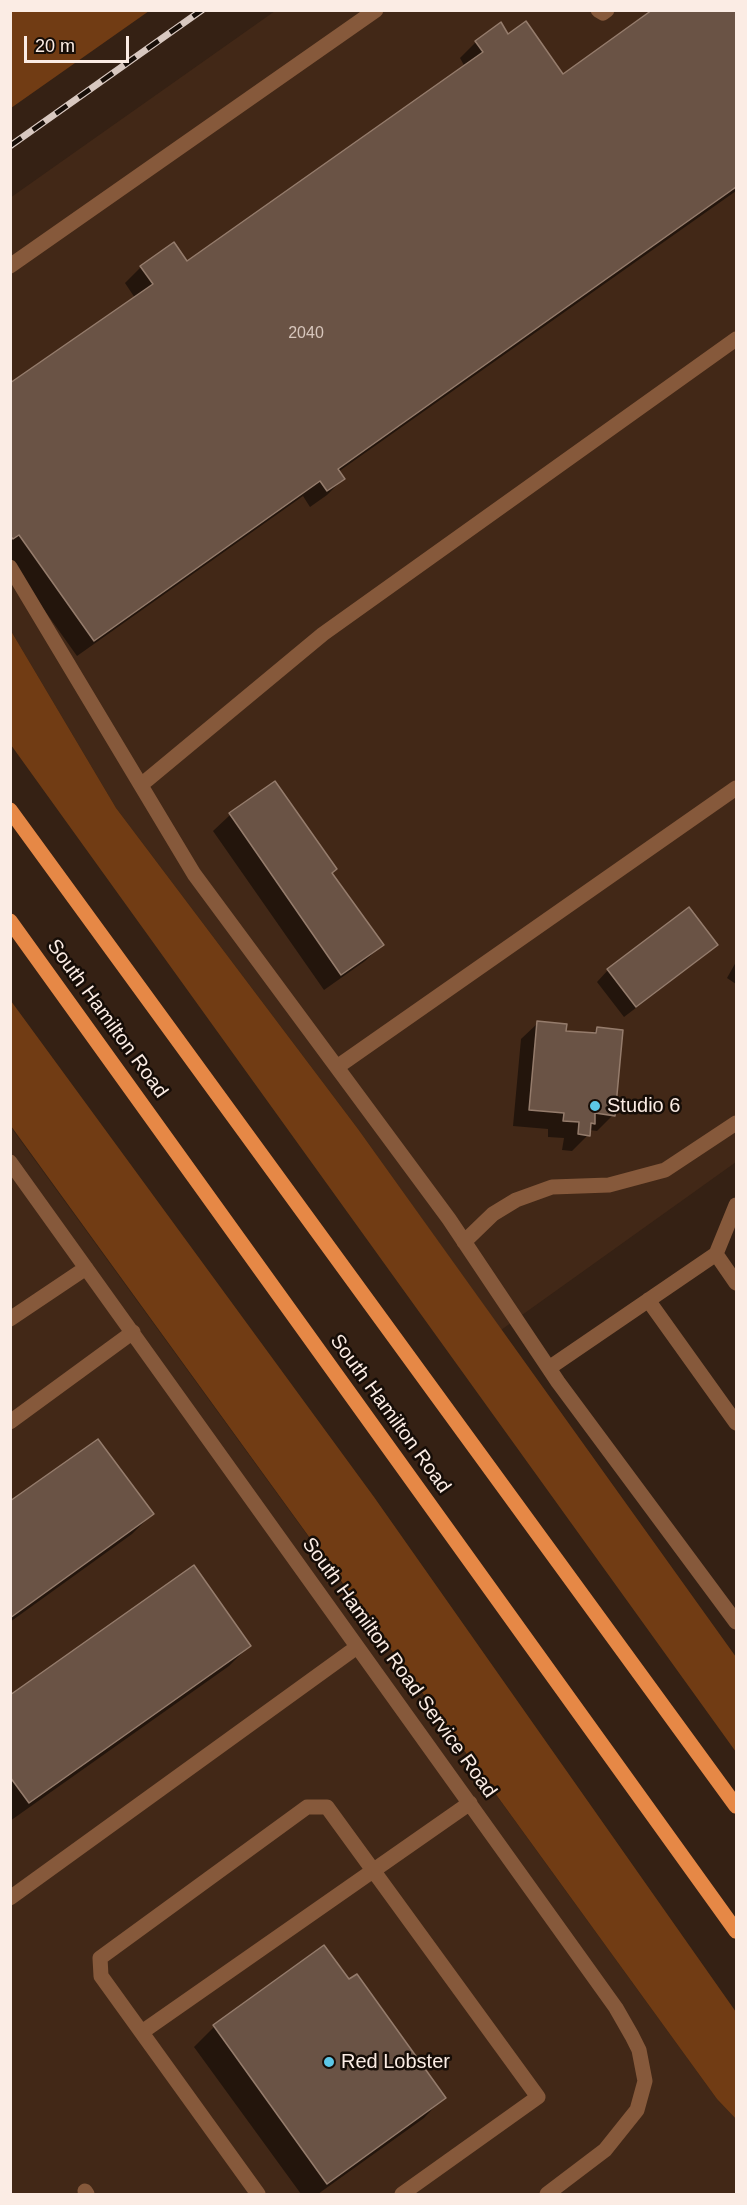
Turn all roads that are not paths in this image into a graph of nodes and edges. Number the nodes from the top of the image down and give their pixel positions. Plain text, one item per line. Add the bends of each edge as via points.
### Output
1 (376, 10) edge
2 (598, 10) edge
3 (607, 10) edge
4 (10, 266) edge
5 (736, 339) edge
6 (10, 567) edge
7 (141, 785) junction
8 (736, 788) edge
9 (10, 810) edge
10 (10, 921) edge
11 (337, 1067) junction
12 (736, 1124) edge
13 (10, 1162) edge
14 (736, 1205) edge
15 (464, 1242) junction
16 (716, 1254) junction
17 (86, 1268) junction
18 (736, 1283) edge
19 (648, 1300) junction
20 (10, 1319) edge
21 (133, 1332) junction
22 (549, 1368) junction
23 (10, 1422) edge
24 (736, 1423) edge
25 (736, 1622) edge
26 (357, 1647) junction
27 (470, 1803) junction
28 (736, 1806) edge
29 (372, 1870) junction
30 (10, 1898) edge
31 (736, 1931) edge
32 (142, 2032) junction
33 (258, 2194) edge
34 (402, 2194) edge
35 (547, 2194) edge

1 - 4 street
2 - 3 street
5 - 7 street via 323,634
6 - 7 street
7 - 11 street via 194,874
8 - 11 street
9 - 28 main road
10 - 31 main road, South Hamilton Road
11 - 15 street
12 - 15 street via 665,1170 609,1185 552,1187 516,1200 493,1214
13 - 17 street, South Hamilton Road Service Road
14 - 16 street
15 - 22 street
16 - 18 street
16 - 19 street
17 - 20 street
17 - 21 street, South Hamilton Road Service Road
19 - 22 street
19 - 24 street
21 - 23 street
21 - 26 street, South Hamilton Road Service Road
22 - 25 street
26 - 27 street, South Hamilton Road Service Road
26 - 30 street
27 - 29 street
27 - 35 street, South Hamilton Road Service Road via 616,2008 639,2050 643,2068 642,2097 626,2126 605,2150
29 - 32 street
29 - 32 street via 327,1807 308,1807 100,1958 101,1976
29 - 34 street via 538,2097
32 - 33 street

